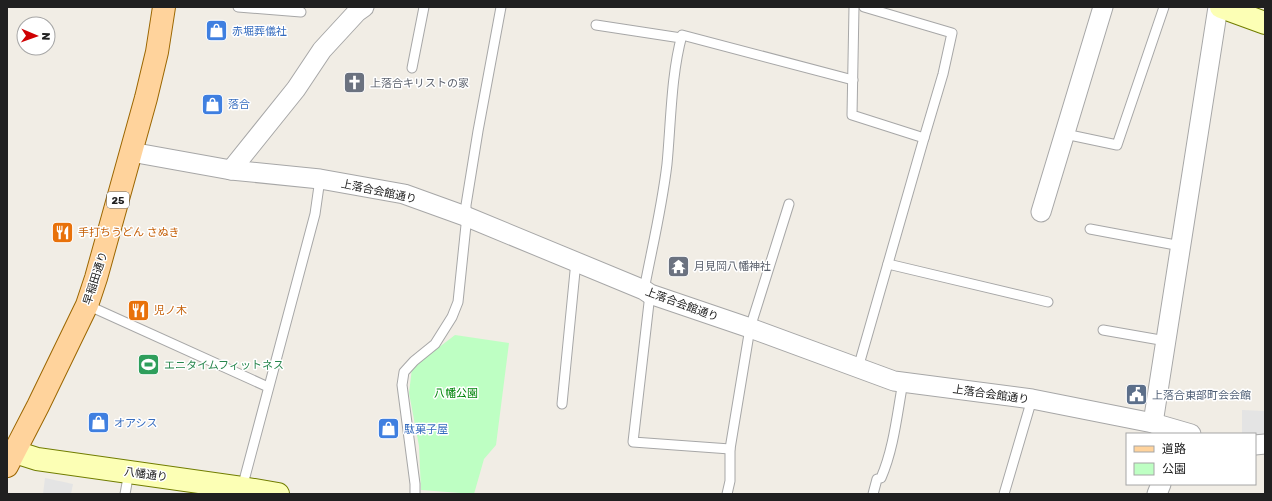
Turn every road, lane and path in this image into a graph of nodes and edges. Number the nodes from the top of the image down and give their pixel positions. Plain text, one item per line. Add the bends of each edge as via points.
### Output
1 (164, 7) edge
2 (238, 7) edge
3 (364, 7) edge
4 (424, 7) edge
5 (501, 7) edge
6 (854, 7) edge
7 (864, 7) edge
8 (1102, 7) edge
9 (1164, 7) edge
10 (1218, 7) edge
11 (1221, 7) edge
12 (301, 12) dead end
13 (1265, 23) edge
14 (596, 25) dead end
15 (681, 38) junction
16 (412, 68) dead end
17 (853, 80) junction
18 (1065, 134) junction
19 (924, 138) junction
20 (131, 152) junction
21 (231, 170) junction
22 (320, 179) junction
23 (789, 204) dead end
24 (1041, 212) dead end
25 (465, 216) junction
26 (1090, 229) dead end
27 (1180, 246) junction
28 (576, 261) junction
29 (888, 264) junction
30 (647, 292) junction
31 (1048, 302) dead end
32 (87, 305) junction
33 (750, 328) junction
34 (1103, 330) dead end
35 (1166, 341) junction
36 (858, 368) junction
37 (903, 382) junction
38 (268, 387) junction
39 (1032, 399) junction
40 (562, 404) dead end
41 (1152, 423) junction
42 (1184, 433) edge
43 (730, 449) junction
44 (11, 459) edge
45 (129, 472) junction
46 (242, 488) junction
47 (125, 494) edge
48 (278, 494) edge
49 (414, 494) edge
50 (727, 494) edge
51 (873, 494) edge
52 (1004, 494) edge

1 - 20 main road, 早稲田通り / 25 via 157,52
2 - 12 lane
3 - 21 street via 322,50 296,89
4 - 16 lane
5 - 25 lane
6 - 17 lane
7 - 19 lane via 952,33
8 - 18 street
9 - 18 lane via 1117,145
10 - 27 street
11 - 13 street
14 - 15 lane
15 - 17 lane via 682,35
15 - 30 lane
17 - 19 lane via 852,115
18 - 24 street
19 - 29 lane
20 - 21 street, 上落合会館通り
20 - 32 main road, 早稲田通り / 25
21 - 22 street, 上落合会館通り
22 - 25 street, 上落合会館通り via 404,194
22 - 38 lane via 315,214
23 - 33 lane
25 - 28 street, 上落合会館通り
25 - 49 lane via 458,302 452,318 436,344 404,372 402,385 415,484
26 - 27 lane
27 - 35 street
28 - 30 street, 上落合会館通り
28 - 40 lane
29 - 31 lane
29 - 36 lane
30 - 33 street, 上落合会館通り
30 - 43 lane via 633,442
32 - 38 lane
32 - 44 main road, 早稲田通り / 25
33 - 36 street, 上落合会館通り
33 - 43 lane
34 - 35 lane
35 - 41 street
36 - 37 street, 上落合会館通り
37 - 39 street, 上落合会館通り
37 - 51 lane via 886,468 882,478 877,479
38 - 46 lane
39 - 41 street, 上落合会館通り
39 - 52 lane
41 - 42 street, 上落合会館通り
43 - 50 lane via 730,481
44 - 45 street, 八幡通り via 37,459
45 - 46 street, 八幡通り
45 - 47 lane
46 - 48 street, 八幡通り

